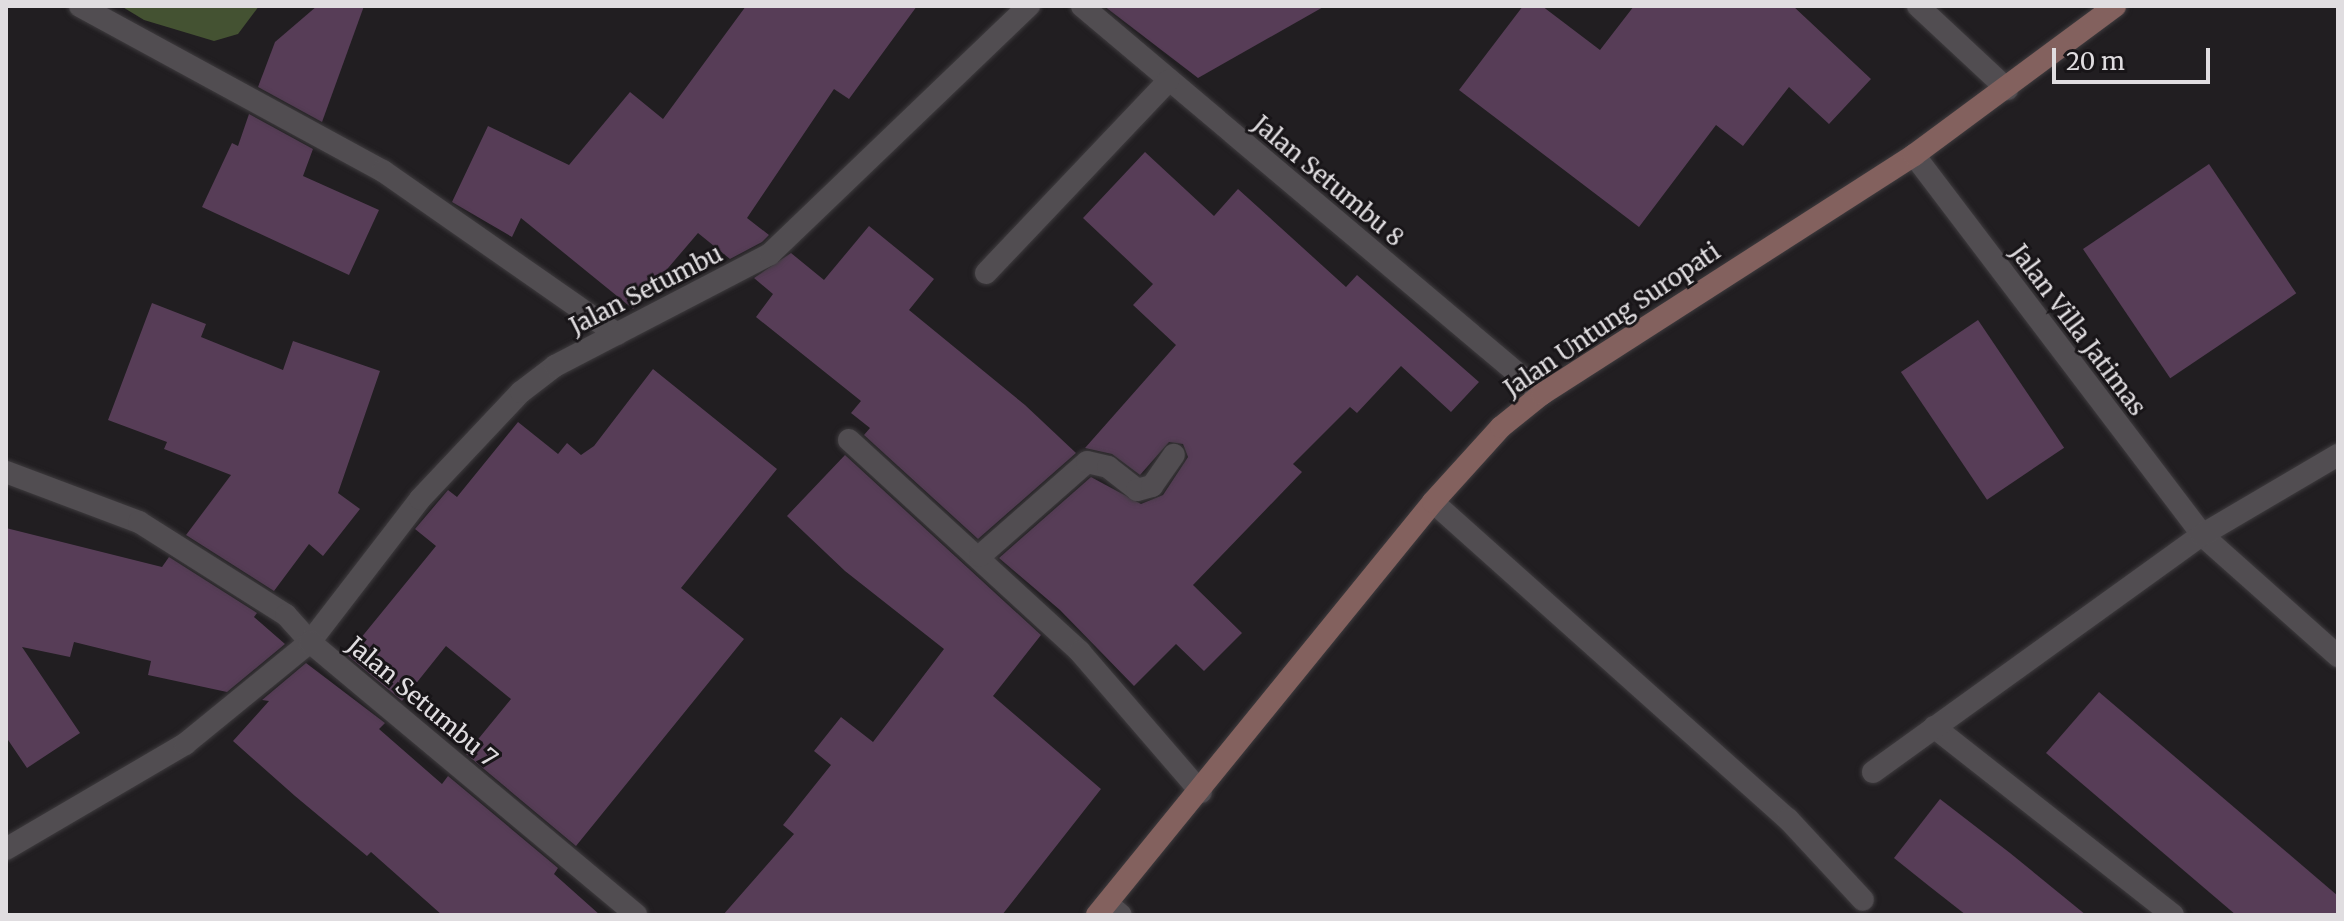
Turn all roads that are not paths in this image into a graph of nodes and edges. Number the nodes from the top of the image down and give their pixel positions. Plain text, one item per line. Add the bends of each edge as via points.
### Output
1 (80, 6) edge
2 (1029, 6) edge
3 (1082, 6) edge
4 (1918, 6) edge
5 (2115, 6) edge
6 (1168, 81) junction
7 (2007, 89) junction
8 (1914, 155) junction
9 (986, 273) dead end
10 (617, 334) junction
11 (1542, 394) junction
12 (849, 440) dead end
13 (1174, 455) dead end
14 (2338, 455) edge
15 (6, 472) edge
16 (1433, 502) junction
17 (2202, 535) junction
18 (980, 556) junction
19 (310, 642) junction
20 (2338, 656) edge
21 (1934, 727) junction
22 (1873, 772) dead end
23 (1201, 792) junction
24 (6, 849) edge
25 (1863, 900) dead end
26 (1108, 911) edge
27 (636, 915) edge
28 (2173, 915) edge

1 - 10 street via 383,171
2 - 10 street, Jalan Setumbu via 770,254
3 - 6 street, Jalan Setumbu 8
4 - 7 street
5 - 7 main road, Jalan Untung Suropati
6 - 9 street
6 - 11 street, Jalan Setumbu 8
7 - 8 main road, Jalan Untung Suropati
8 - 11 main road, Jalan Untung Suropati
8 - 17 street, Jalan Villa Jatimas
10 - 19 street, Jalan Setumbu via 555,366 521,392 420,499
11 - 16 main road, Jalan Untung Suropati via 1501,427
12 - 18 street
13 - 18 street via 1152,486 1137,490 1108,467 1087,462
14 - 17 street
15 - 19 street via 139,522 286,615
16 - 23 main road, Jalan Untung Suropati
16 - 25 street via 1755,789
17 - 20 street, Jalan Villa Jatimas
17 - 21 street
18 - 23 street via 1080,652
19 - 24 street, Jalan Setumbu 7 via 185,744
19 - 27 street, Jalan Setumbu 7
21 - 22 street
21 - 28 street
23 - 26 main road, Jalan Untung Suropati

